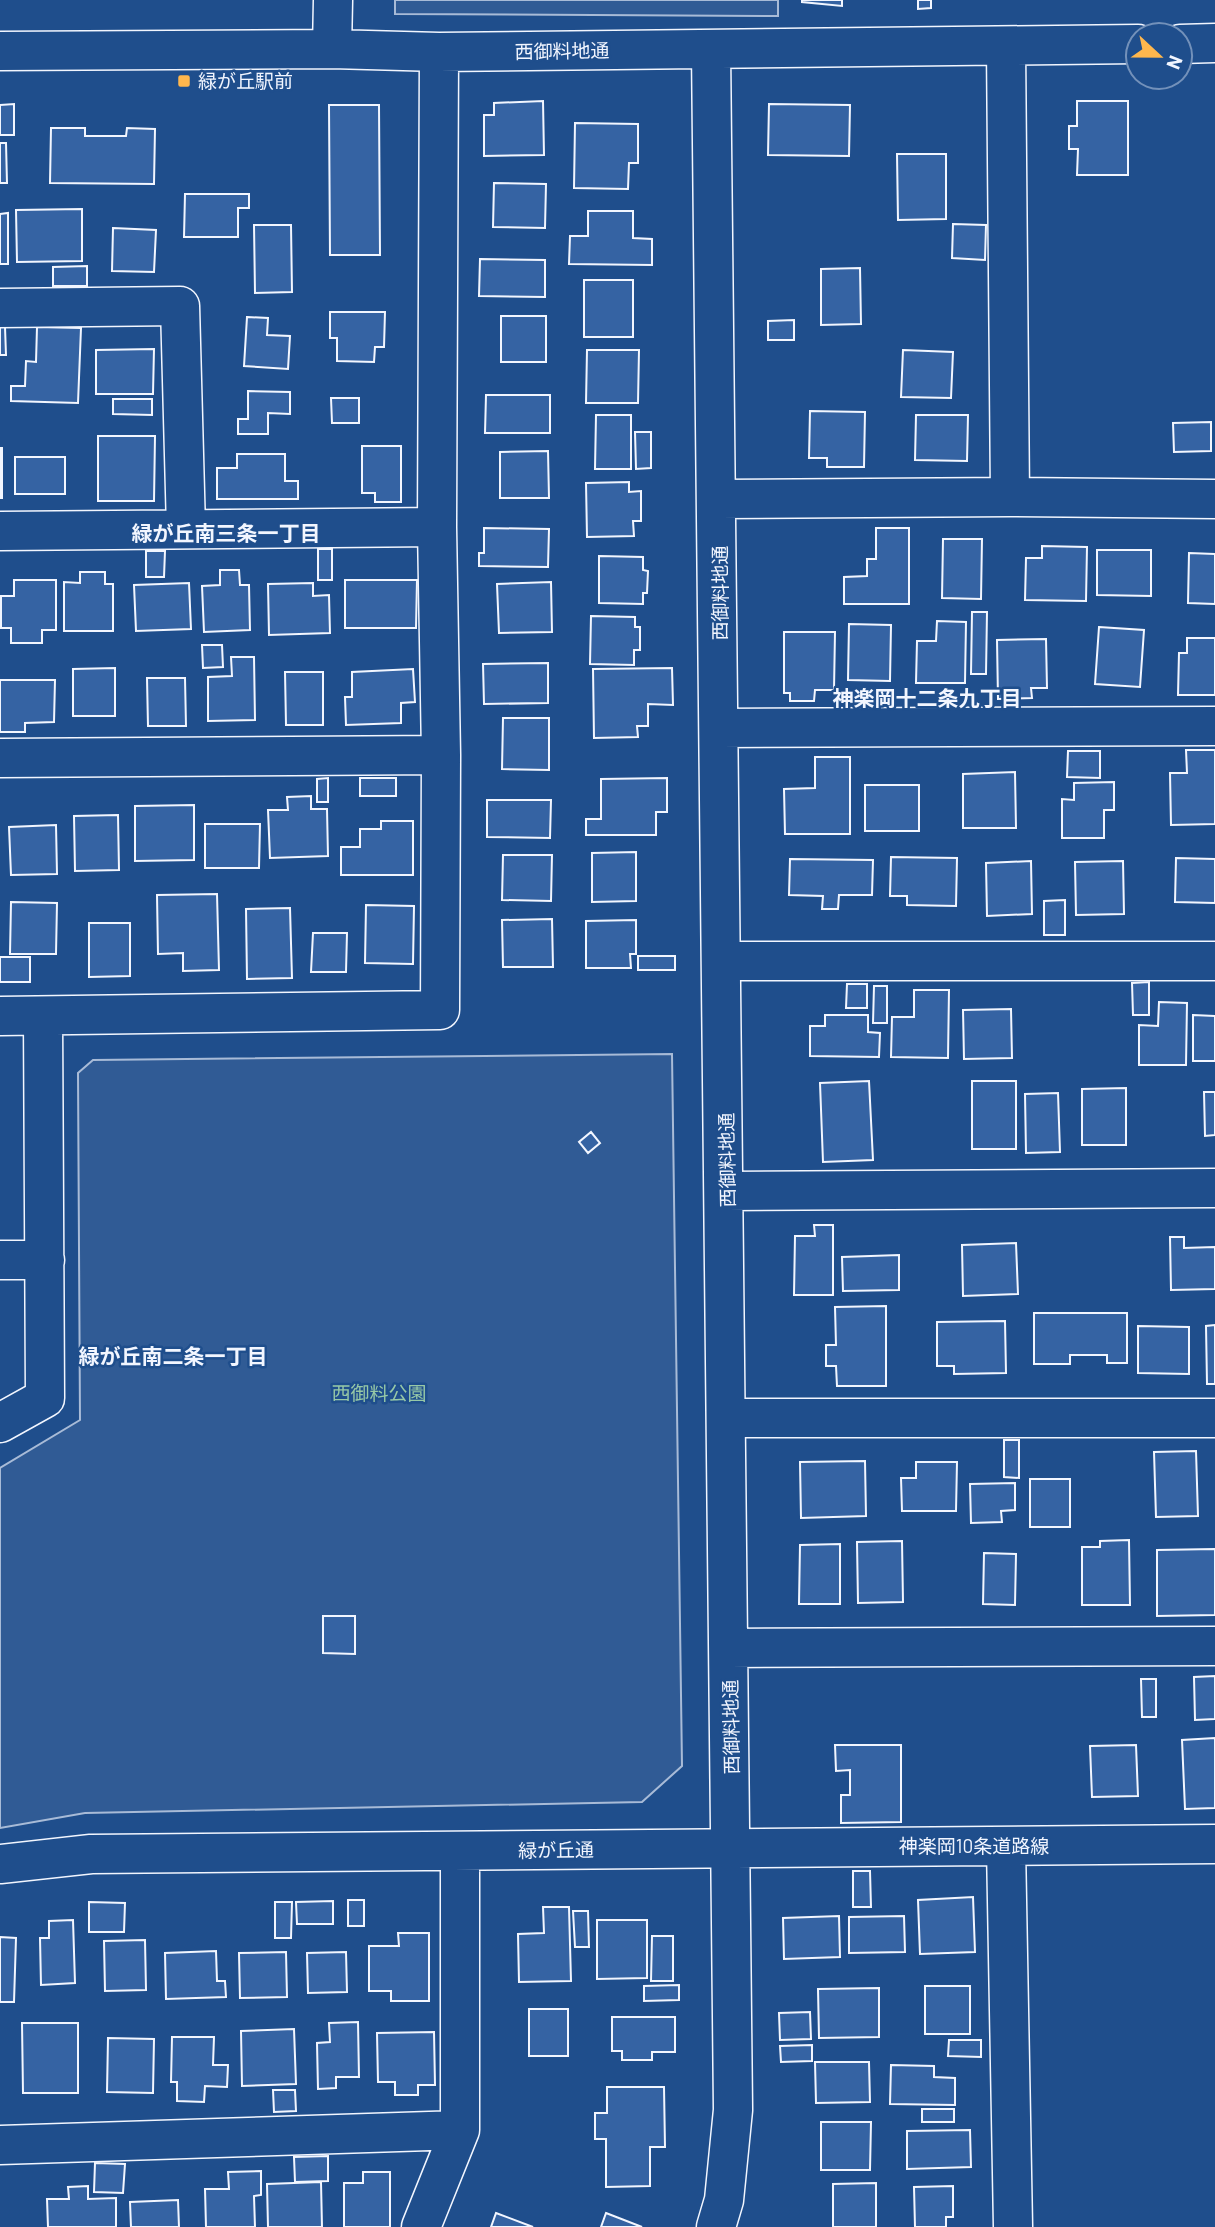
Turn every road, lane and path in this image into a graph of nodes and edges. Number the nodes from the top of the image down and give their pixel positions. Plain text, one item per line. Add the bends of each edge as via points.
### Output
1 (333, 0) edge
2 (1124, 44) edge
3 (1194, 44) edge
4 (1215, 44) edge
5 (1006, 46) junction
6 (332, 49) junction
7 (712, 49) junction
8 (0, 51) edge
9 (439, 52) junction
10 (0, 308) edge
11 (1010, 497) junction
12 (720, 499) junction
13 (1215, 499) edge
14 (437, 527) junction
15 (186, 529) junction
16 (0, 531) edge
17 (1215, 726) edge
18 (721, 728) junction
19 (441, 755) junction
20 (0, 758) edge
21 (724, 961) junction
22 (1215, 961) edge
23 (0, 1016) edge
24 (43, 1017) junction
25 (1215, 1188) edge
26 (727, 1191) junction
27 (0, 1260) edge
28 (45, 1260) junction
29 (1215, 1418) edge
30 (729, 1419) junction
31 (0, 1423) edge
32 (1215, 1646) edge
33 (730, 1648) junction
34 (1215, 1844) edge
35 (1006, 1846) junction
36 (733, 1848) junction
37 (460, 1852) junction
38 (0, 1864) edge
39 (460, 2130) junction
40 (0, 2145) edge
41 (421, 2227) edge
42 (716, 2227) edge
43 (1013, 2227) edge

1 - 6 street
2 - 5 street
3 - 4 street
5 - 7 street
5 - 11 street
6 - 8 street, 西御料地通
6 - 9 street, 西御料地通
7 - 9 street, 西御料地通
7 - 12 street, 西御料地通
9 - 14 street
10 - 15 street via 180,306
11 - 12 street
11 - 13 street
12 - 18 street, 西御料地通
14 - 15 street
14 - 19 street
15 - 16 street
17 - 18 street
18 - 21 street, 西御料地通
19 - 20 street
19 - 24 street via 440,1010
21 - 22 street
21 - 26 street, 西御料地通
23 - 24 street
24 - 28 street
25 - 26 street
26 - 30 street, 西御料地通
27 - 28 street
28 - 31 street via 45,1398
29 - 30 street
30 - 33 street, 西御料地通
32 - 33 street
33 - 36 street, 西御料地通
34 - 35 street, 神楽岡10条道路線
35 - 36 street, 神楽岡10条道路線
35 - 43 street
36 - 37 street, 緑が丘通
36 - 42 street via 733,2110 724,2200
37 - 38 street, 緑が丘通 via 91,1854
37 - 39 street
39 - 40 street
39 - 41 street

